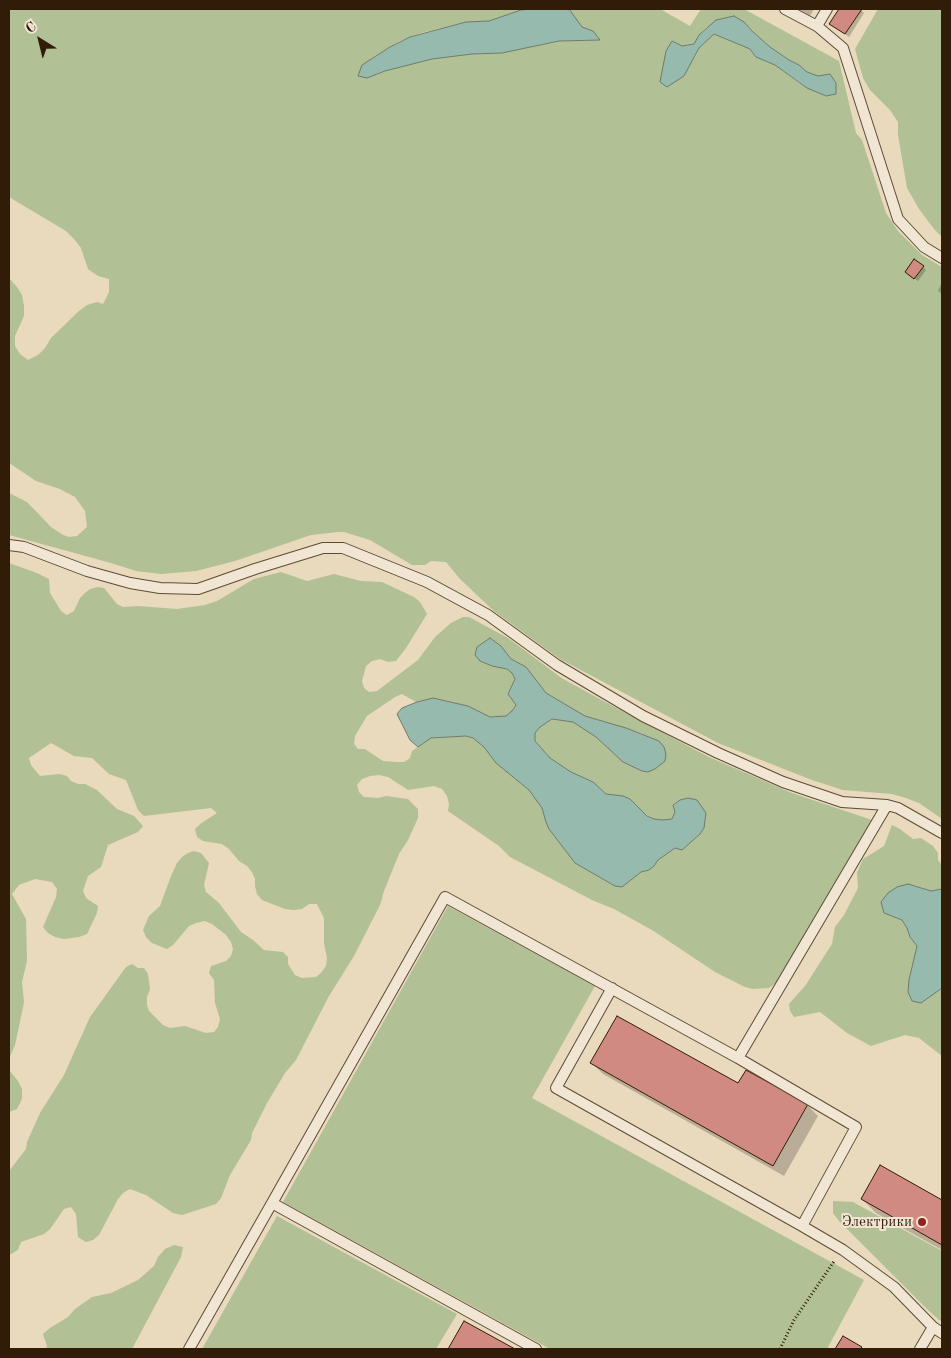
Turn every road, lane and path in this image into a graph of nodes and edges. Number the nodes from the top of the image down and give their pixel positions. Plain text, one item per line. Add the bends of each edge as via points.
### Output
1 (785, 9) edge
2 (827, 9) edge
3 (817, 26) junction
4 (942, 258) edge
5 (9, 545) edge
6 (887, 805) junction
7 (942, 834) edge
8 (612, 988) junction
9 (738, 1058) junction
10 (272, 1203) junction
11 (802, 1226) junction
12 (842, 1250) junction
13 (938, 1330) edge
14 (189, 1349) edge
15 (536, 1349) edge
16 (780, 1349) edge
17 (920, 1349) edge

1 - 3 lane
2 - 3 lane
3 - 4 lane via 843,48 898,219 924,247
5 - 6 lane via 24,547 130,583 198,589 322,548 343,548 427,582 488,615 557,665 643,716 718,753 783,782 842,802
6 - 7 lane
6 - 9 lane
8 - 9 lane
8 - 10 lane via 445,897
8 - 11 lane via 556,1088
9 - 11 lane via 856,1127
10 - 14 lane
10 - 15 lane
11 - 12 lane
12 - 13 lane via 894,1287
12 - 16 path via 794,1320
13 - 17 lane

